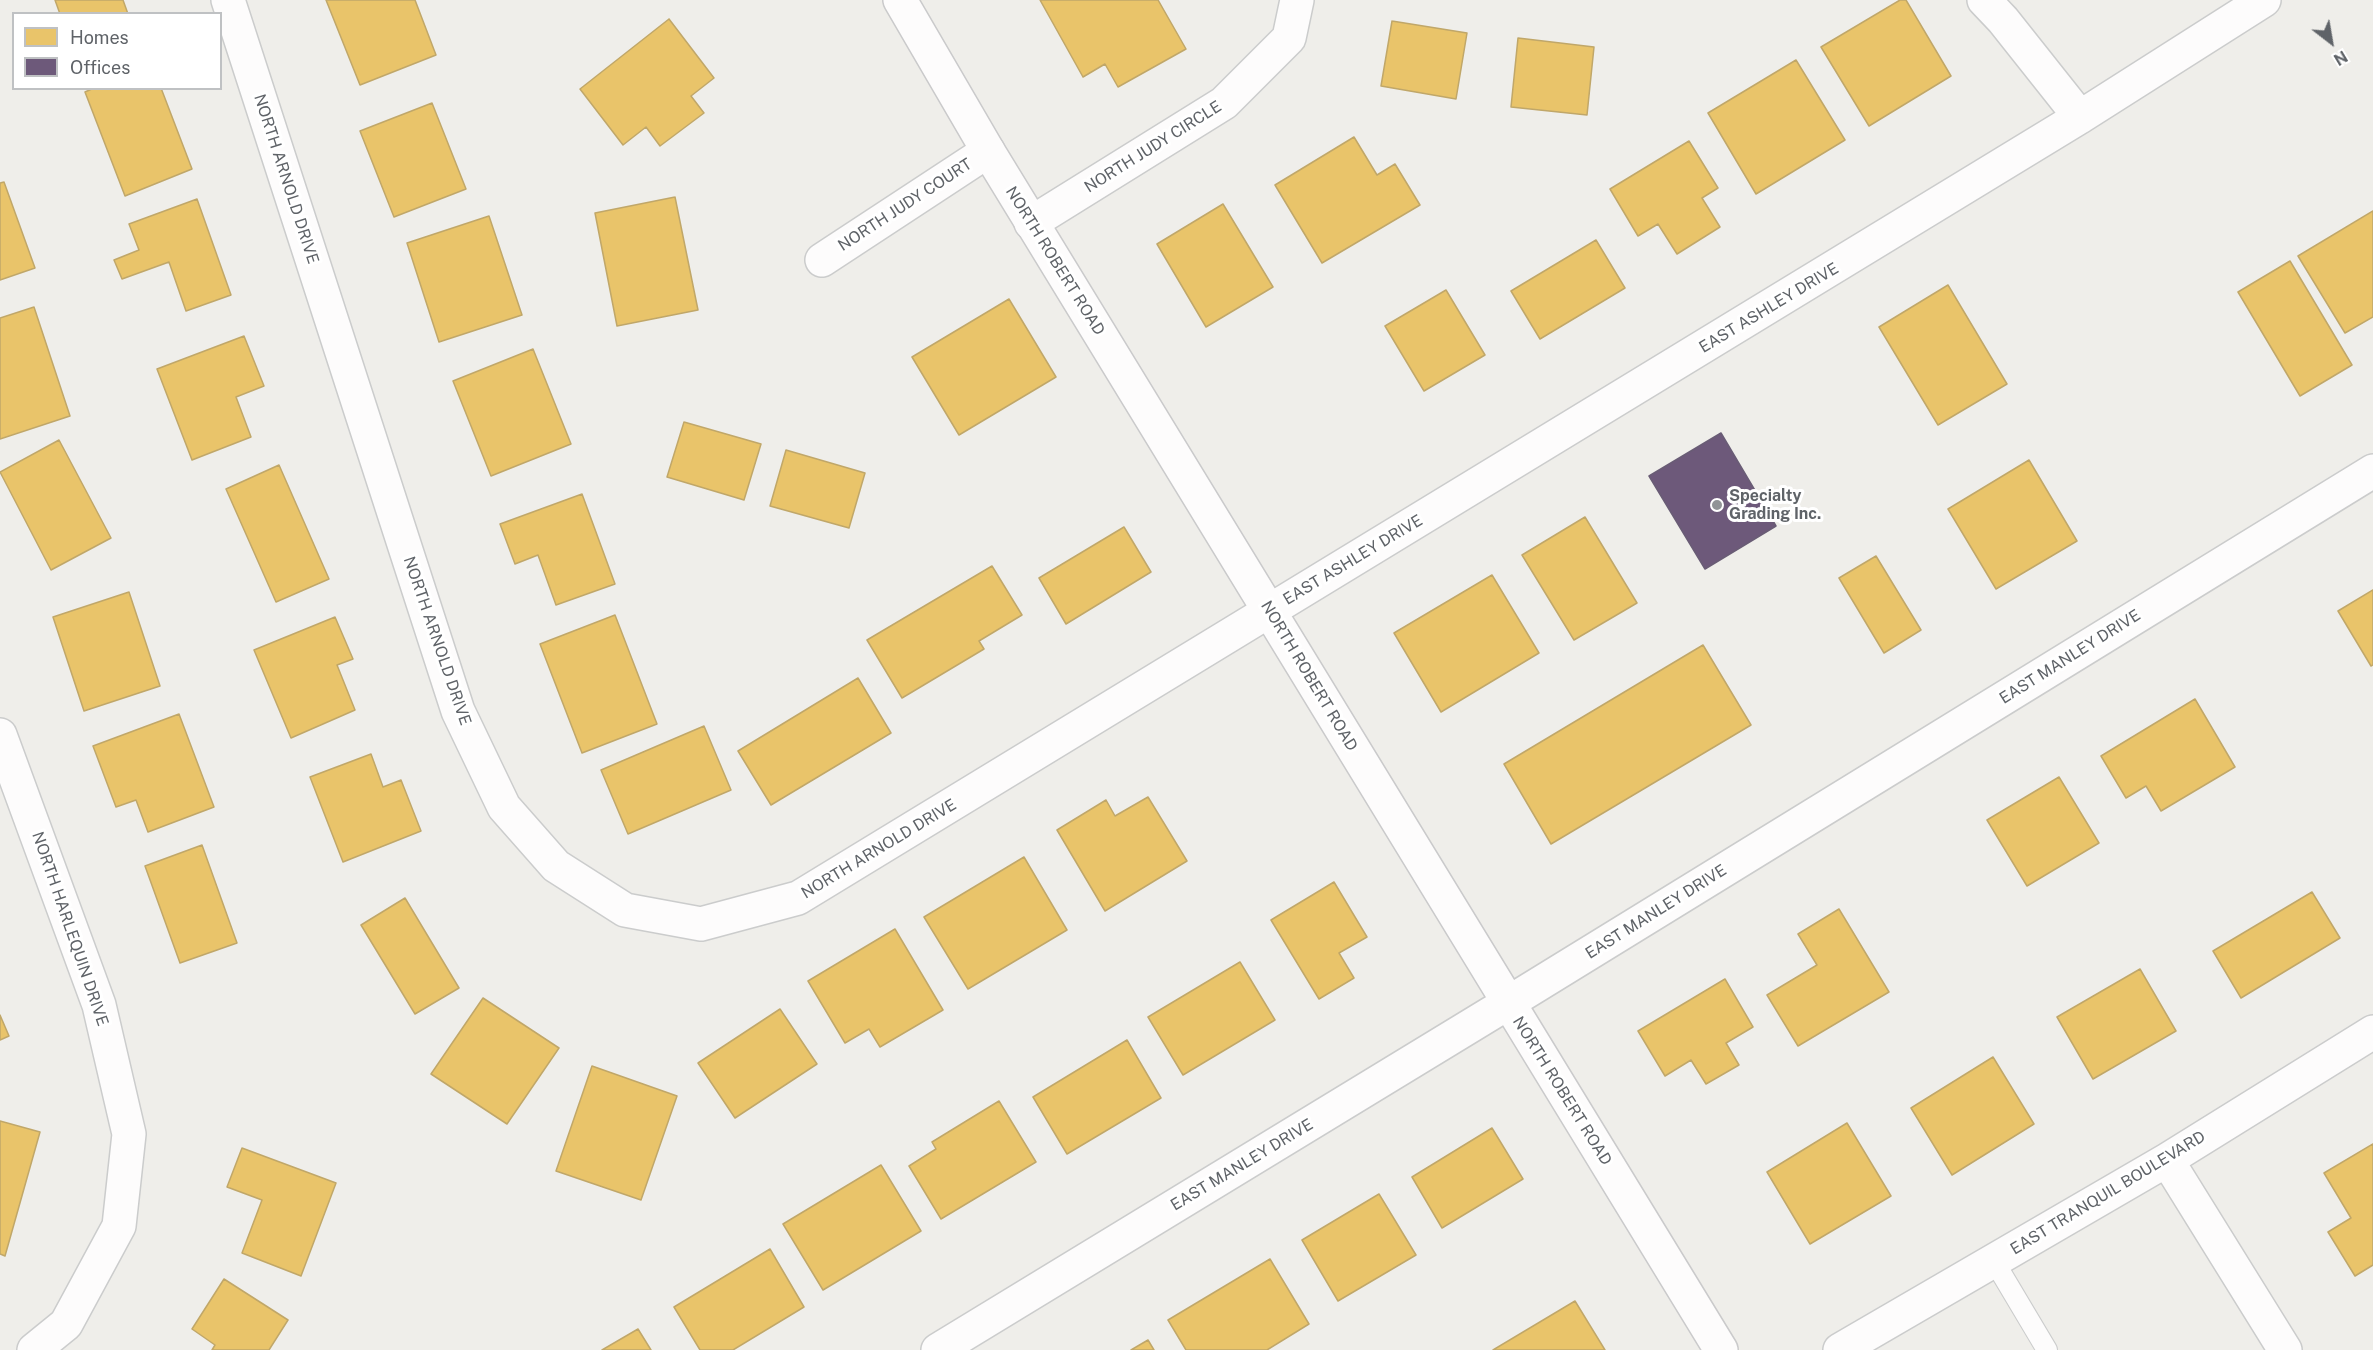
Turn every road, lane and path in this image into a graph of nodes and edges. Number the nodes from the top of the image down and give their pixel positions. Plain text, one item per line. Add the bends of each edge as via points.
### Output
1 (228, 0) edge
2 (900, 0) edge
3 (1297, 0) edge
4 (1984, 0) edge
5 (2264, 0) edge
6 (2080, 117) junction
7 (988, 151) junction
8 (1032, 223) junction
9 (822, 260) dead end
10 (2373, 471) edge
11 (1270, 611) junction
12 (0, 735) edge
13 (1508, 1004) junction
14 (2373, 1032) edge
15 (2167, 1160) junction
16 (1994, 1261) junction
17 (34, 1350) edge
18 (938, 1350) edge
19 (1720, 1350) edge
20 (1840, 1350) edge
21 (2047, 1350) edge
22 (2285, 1350) edge

1 - 11 street, NORTH ARNOLD DRIVE via 458,711 504,807 556,866 625,910 701,924 798,898
2 - 7 street, NORTH ROBERT ROAD
3 - 8 street, NORTH JUDY CIRCLE via 1289,38 1224,103
4 - 6 street
5 - 6 street, EAST ASHLEY DRIVE
6 - 11 street, EAST ASHLEY DRIVE
7 - 8 street, NORTH ROBERT ROAD
7 - 9 street, NORTH JUDY COURT
8 - 11 street, NORTH ROBERT ROAD
10 - 13 street, EAST MANLEY DRIVE
11 - 13 street, NORTH ROBERT ROAD
12 - 17 street, NORTH HARLEQUIN DRIVE via 99,1005 129,1134 119,1226 66,1324
13 - 18 street, EAST MANLEY DRIVE
13 - 19 street, NORTH ROBERT ROAD
14 - 15 street, EAST TRANQUIL BOULEVARD
15 - 16 street, EAST TRANQUIL BOULEVARD
15 - 22 street
16 - 20 street, EAST TRANQUIL BOULEVARD
16 - 21 lane

